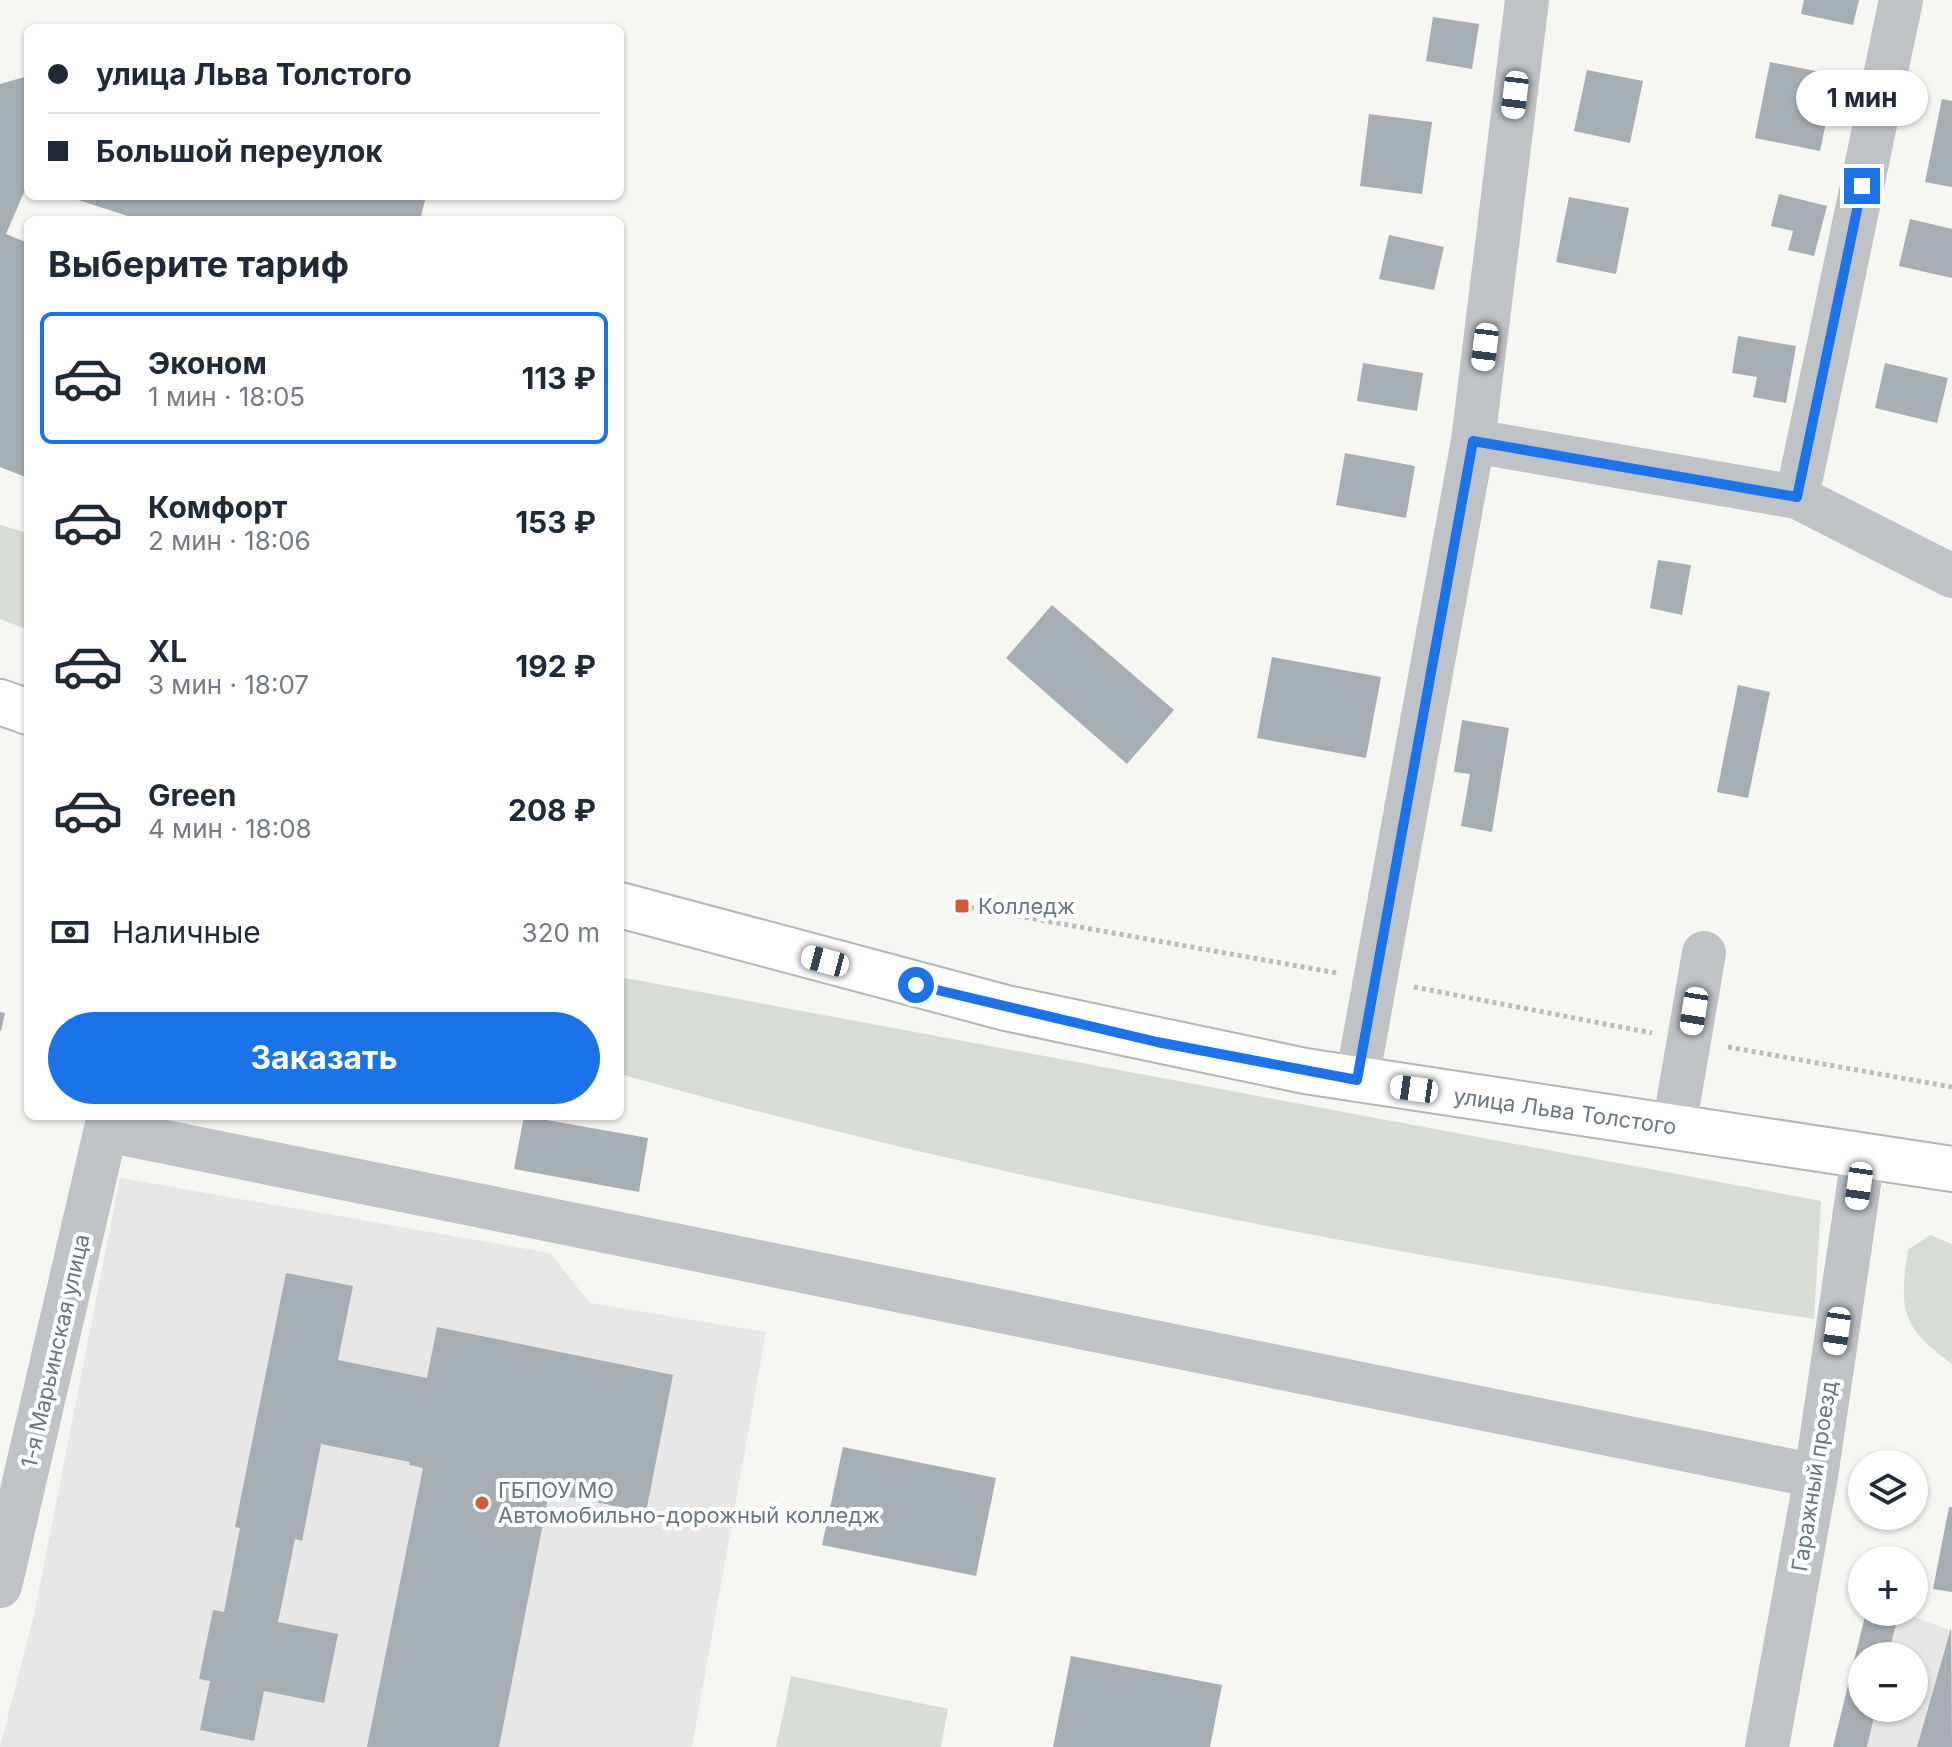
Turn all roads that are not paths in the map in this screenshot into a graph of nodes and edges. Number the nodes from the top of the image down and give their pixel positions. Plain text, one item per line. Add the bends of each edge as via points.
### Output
1 (1527, 0) edge
2 (1901, 0) edge
3 (1473, 441) junction
4 (1797, 497) junction
5 (1952, 576) edge
6 (0, 702) edge
7 (24, 711) edge
8 (624, 906) edge
9 (1704, 953) dead end
10 (1357, 1080) junction
11 (108, 1123) edge
12 (1674, 1127) junction
13 (1863, 1157) junction
14 (1952, 1169) edge
15 (1816, 1476) junction
16 (0, 1586) edge
17 (1767, 1747) edge

1 - 3 street
2 - 4 street
3 - 4 street
3 - 10 street
4 - 5 street
6 - 7 highway
8 - 10 highway, улица Льва Толстого via 1006,1008
9 - 12 street
10 - 12 highway, улица Льва Толстого
11 - 15 street
11 - 16 street, 1-я Марьинская улица
12 - 13 highway, улица Льва Толстого
13 - 14 highway, улица Льва Толстого
13 - 15 street, Гаражный проезд
15 - 17 street, Гаражный проезд

